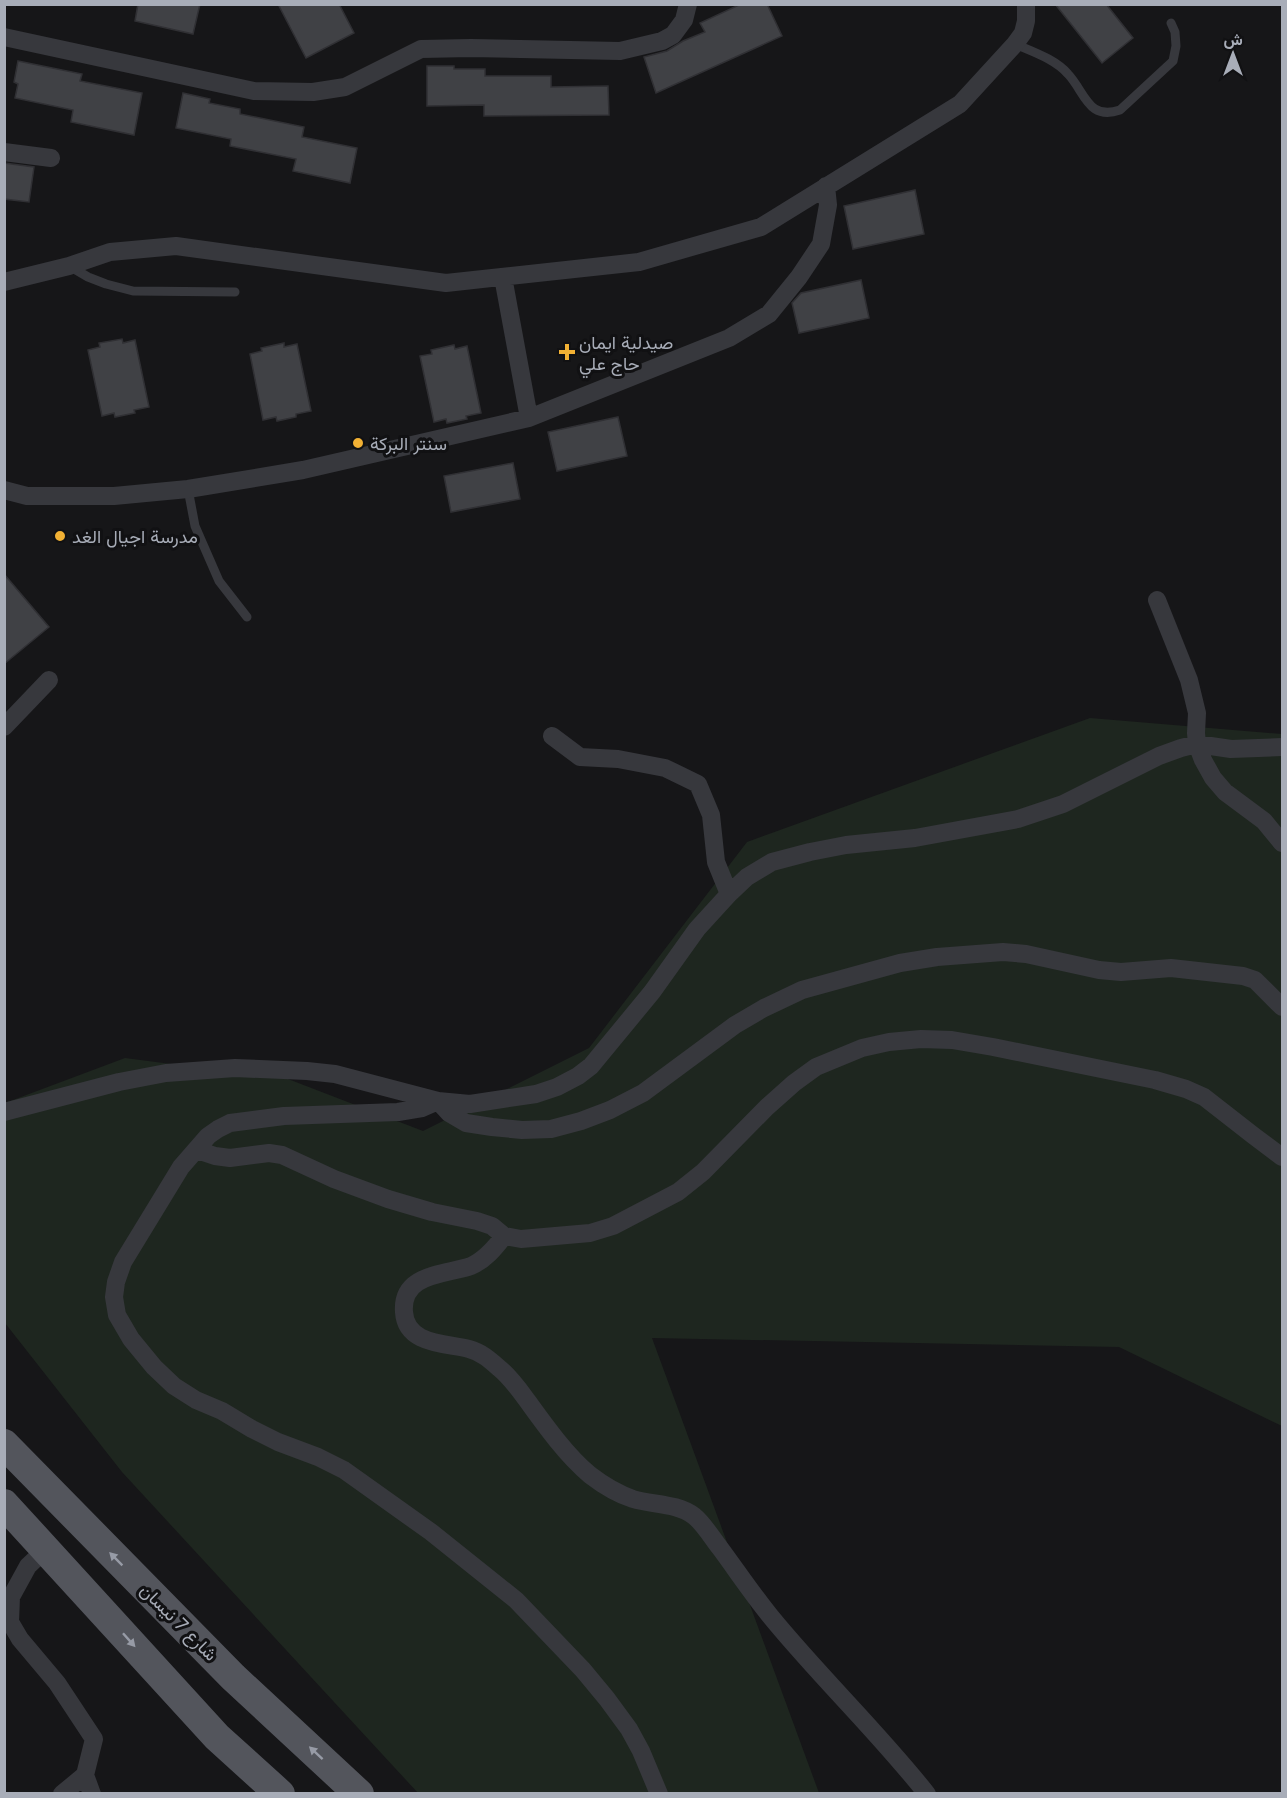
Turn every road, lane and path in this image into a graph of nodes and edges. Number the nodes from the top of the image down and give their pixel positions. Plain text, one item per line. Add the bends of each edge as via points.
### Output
1 (688, 4) edge
2 (1026, 4) edge
3 (1171, 23) dead end
4 (4, 37) edge
5 (1015, 44) junction
6 (4, 152) edge
7 (51, 158) dead end
8 (826, 186) junction
9 (69, 266) junction
10 (503, 277) junction
11 (4, 282) edge
12 (235, 292) dead end
13 (528, 418) junction
14 (188, 489) junction
15 (4, 490) edge
16 (1157, 600) dead end
17 (246, 617) dead end
18 (49, 680) dead end
19 (4, 728) edge
20 (552, 736) dead end
21 (1197, 744) junction
22 (1282, 747) edge
23 (1282, 843) edge
24 (729, 894) junction
25 (1282, 1007) edge
26 (438, 1101) junction
27 (4, 1112) edge
28 (197, 1150) junction
29 (1282, 1156) edge
30 (504, 1236) junction
31 (4, 1444) edge
32 (4, 1504) edge
33 (46, 1549) junction
34 (85, 1775) junction
35 (62, 1794) edge
36 (92, 1794) edge
37 (280, 1794) edge
38 (359, 1794) edge
39 (659, 1794) edge
40 (927, 1794) edge

1 - 4 street via 684,20 662,42 620,51 421,49 345,87 313,92 254,91
2 - 5 street via 1023,33
3 - 5 lane via 1176,46 1173,61 1120,111 1112,113 1091,107 1068,74
5 - 8 street via 960,104
6 - 7 street
8 - 10 street via 761,227 661,256 639,262
8 - 13 street via 828,205 821,244 769,314 729,338
9 - 10 street via 110,252 176,246 446,283
9 - 11 street
9 - 12 lane via 88,277 133,291
10 - 13 street
13 - 14 street via 303,470
14 - 15 street via 114,496 27,496
14 - 17 lane via 195,526 219,580
16 - 21 street via 1194,698
18 - 19 street
20 - 24 street via 580,757 665,768 698,784 711,815 716,862
21 - 22 street via 1231,749
21 - 23 street via 1213,778 1225,792 1264,821
21 - 24 street via 1159,756 1047,810 1018,819 915,838 846,845 772,862
24 - 26 street via 697,929 602,1054 578,1076 536,1094 470,1104
25 - 26 street via 1255,980 1243,976 1171,968 1099,970 1003,952 938,957 900,963 802,990 735,1025 643,1092 581,1121 551,1129 492,1127 466,1123
26 - 27 street via 335,1074 235,1068 157,1074
26 - 28 street via 398,1112 284,1116 230,1123 208,1136
28 - 30 street via 230,1158 282,1155 388,1199 485,1224
28 - 39 street via 172,1180 123,1262 114,1297 117,1315 131,1338 174,1386 278,1442 344,1470 507,1592 607,1699 633,1736
29 - 30 street via 1204,1097 1186,1089 951,1040 899,1041 862,1048 816,1067 767,1107 703,1172 678,1192 638,1214 590,1233 521,1239
30 - 40 street via 484,1258 419,1281 409,1289 404,1315 410,1328 432,1343 484,1355 502,1370 574,1459 605,1485 635,1499 671,1506 694,1516 796,1647 868,1723
38 -> 31 main road, شارع 7 نيسان via 233,1677
32 - 33 main road
33 - 34 street via 28,1566 11,1597 10,1622 94,1739
33 -> 37 main road via 218,1737
34 - 35 street
34 - 36 street

